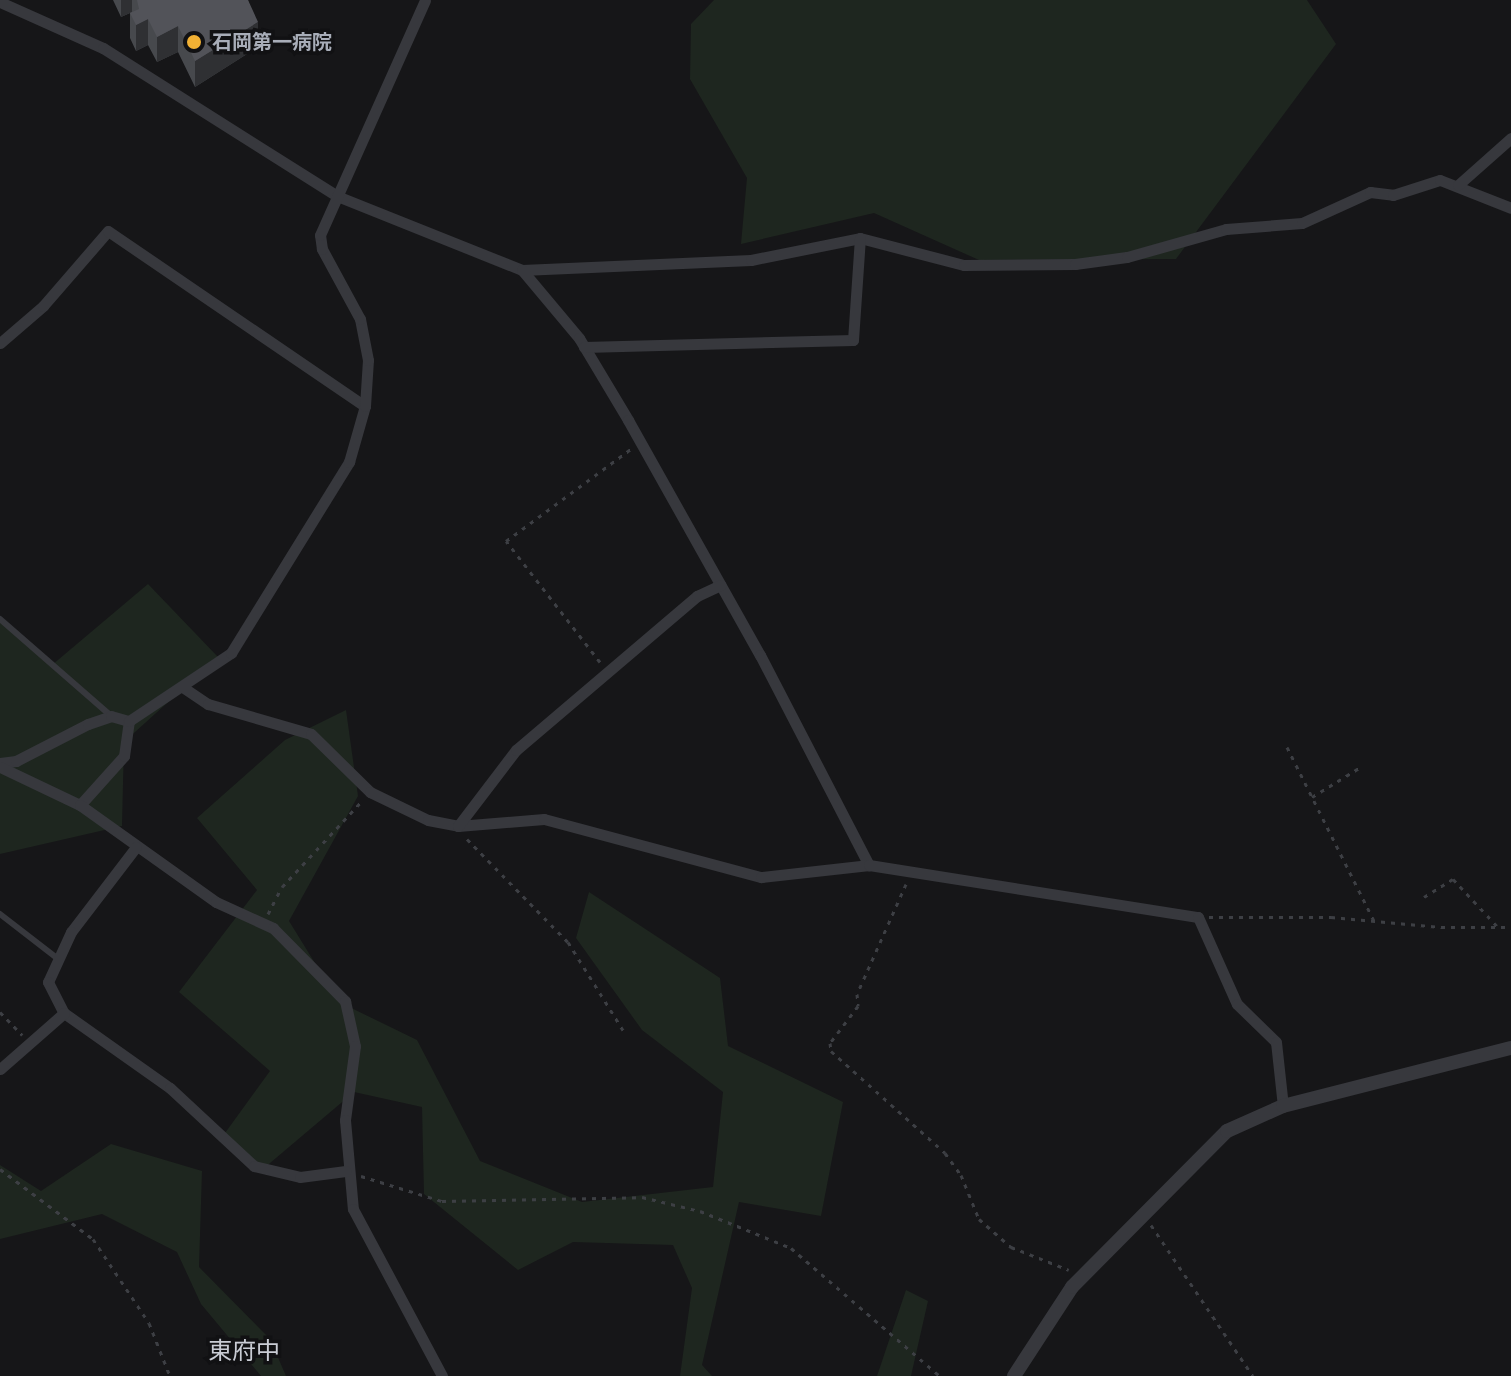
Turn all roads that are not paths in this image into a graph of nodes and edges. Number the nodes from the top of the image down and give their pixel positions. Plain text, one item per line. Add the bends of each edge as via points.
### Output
1 (425, 0) edge
2 (0, 2) edge
3 (1511, 138) edge
4 (1458, 185) junction
5 (337, 196) junction
6 (1511, 208) edge
7 (860, 238) junction
8 (522, 270) junction
9 (0, 343) edge
10 (584, 347) junction
11 (365, 406) junction
12 (721, 585) junction
13 (0, 619) edge
14 (184, 688) junction
15 (111, 716) junction
16 (129, 721) junction
17 (0, 765) edge
18 (80, 805) junction
19 (458, 826) junction
20 (136, 847) junction
21 (869, 865) junction
22 (0, 914) edge
23 (58, 959) junction
24 (64, 1013) junction
25 (1511, 1048) edge
26 (0, 1069) edge
27 (1283, 1106) junction
28 (346, 1171) junction
29 (442, 1376) edge
30 (1014, 1376) edge

1 - 5 street
2 - 5 street via 103,48
3 - 4 street
4 - 6 street
4 - 7 street via 1440,180 1393,195 1370,192 1302,223 1226,229 1127,257 1075,264 964,265
5 - 8 street
5 - 11 street via 320,235 322,249 360,319 368,360
7 - 8 street via 751,260
7 - 10 street via 853,340
8 - 10 street
9 - 11 street via 43,306 108,231
10 - 12 street
11 - 14 street via 349,462 231,653
12 - 19 street via 697,596 516,750
12 - 21 street
13 - 15 lane
14 - 16 street
14 - 19 street via 208,704 311,734 370,792 428,820
15 - 16 street
15 - 17 street
16 - 18 street via 124,756
17 - 18 street
18 - 20 street
19 - 21 street via 544,819 761,877
20 - 23 street via 71,932
20 - 28 street via 216,902 265,924 345,1001 355,1046 345,1120
21 - 27 street via 1198,917 1237,1004 1276,1042
22 - 23 lane
23 - 24 street via 48,982
24 - 26 street
24 - 28 street via 170,1088 254,1166 300,1177
25 - 27 street
27 - 30 street via 1227,1131 1142,1212 1083,1275
28 - 29 street via 353,1209

